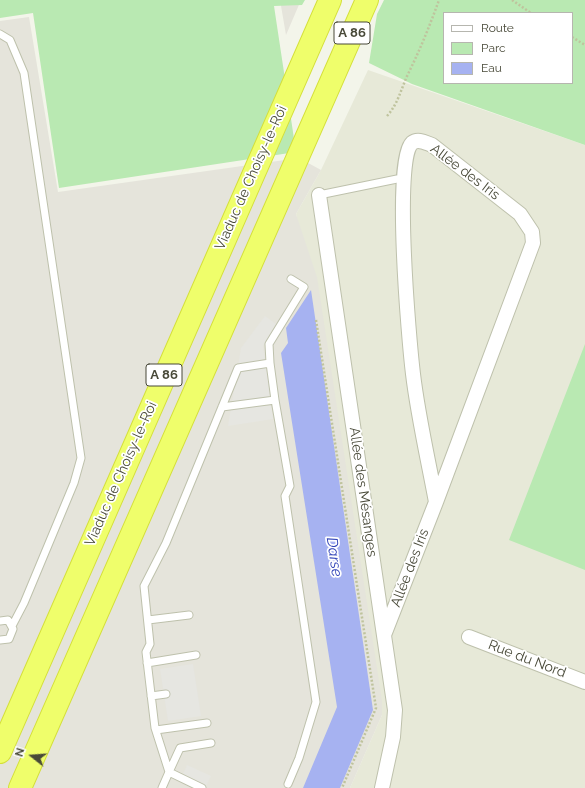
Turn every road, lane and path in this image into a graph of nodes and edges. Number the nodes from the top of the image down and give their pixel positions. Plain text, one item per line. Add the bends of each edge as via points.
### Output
1 (330, 0) edge
2 (367, 0) edge
3 (440, 0) edge
4 (512, 0) edge
5 (530, 12) edge
6 (0, 34) edge
7 (573, 39) edge
8 (585, 45) edge
9 (387, 116) dead end
10 (404, 180) junction
11 (319, 195) joint
12 (291, 279) dead end
13 (316, 320) dead end
14 (270, 363) junction
15 (276, 400) junction
16 (222, 407) junction
17 (436, 502) junction
18 (189, 615) dead end
19 (148, 620) junction
20 (0, 621) edge
21 (12, 626) junction
22 (384, 635) junction
23 (469, 637) dead end
24 (0, 640) edge
25 (196, 655) dead end
26 (147, 663) junction
27 (585, 682) edge
28 (166, 694) dead end
29 (151, 696) junction
30 (207, 723) dead end
31 (156, 730) junction
32 (211, 743) dead end
33 (0, 752) edge
34 (169, 772) junction
35 (288, 784) dead end
36 (20, 788) edge
37 (162, 788) edge
38 (202, 788) edge
39 (342, 788) edge
40 (382, 788) edge

1 - 33 highway, Viaduc de Choisy-le-Roi / A 86
2 - 36 highway, A 86
3 - 9 path via 416,59 393,109
4 - 5 path
6 - 21 lane via 10,40 24,73 81,458 74,483
7 - 8 path
10 - 11 lane via 397,179
10 - 17 street, Allée des Iris via 404,247 413,375
10 - 17 street, Allée des Iris via 406,154 414,141 432,145 520,214 532,232 533,243 530,253
11 - 22 street, Allée des Mésanges
12 - 14 lane via 304,287 269,344
13 - 39 path via 376,708
14 - 15 lane
14 - 16 lane via 238,368
15 - 16 lane
15 - 35 lane via 290,486 285,496 316,702 299,758
16 - 19 lane via 166,543 144,586
17 - 22 street, Allée des Iris
18 - 19 lane
19 - 26 lane via 150,644 146,652
20 - 21 lane via 8,620
21 - 24 lane via 9,640
22 - 40 street, Allée des Mésanges via 395,710 393,738
23 - 27 street, Rue du Nord
25 - 26 lane
26 - 29 lane
28 - 29 lane
29 - 31 lane
30 - 31 lane
31 - 34 lane
32 - 34 lane via 180,748
34 - 37 lane
34 - 38 lane

